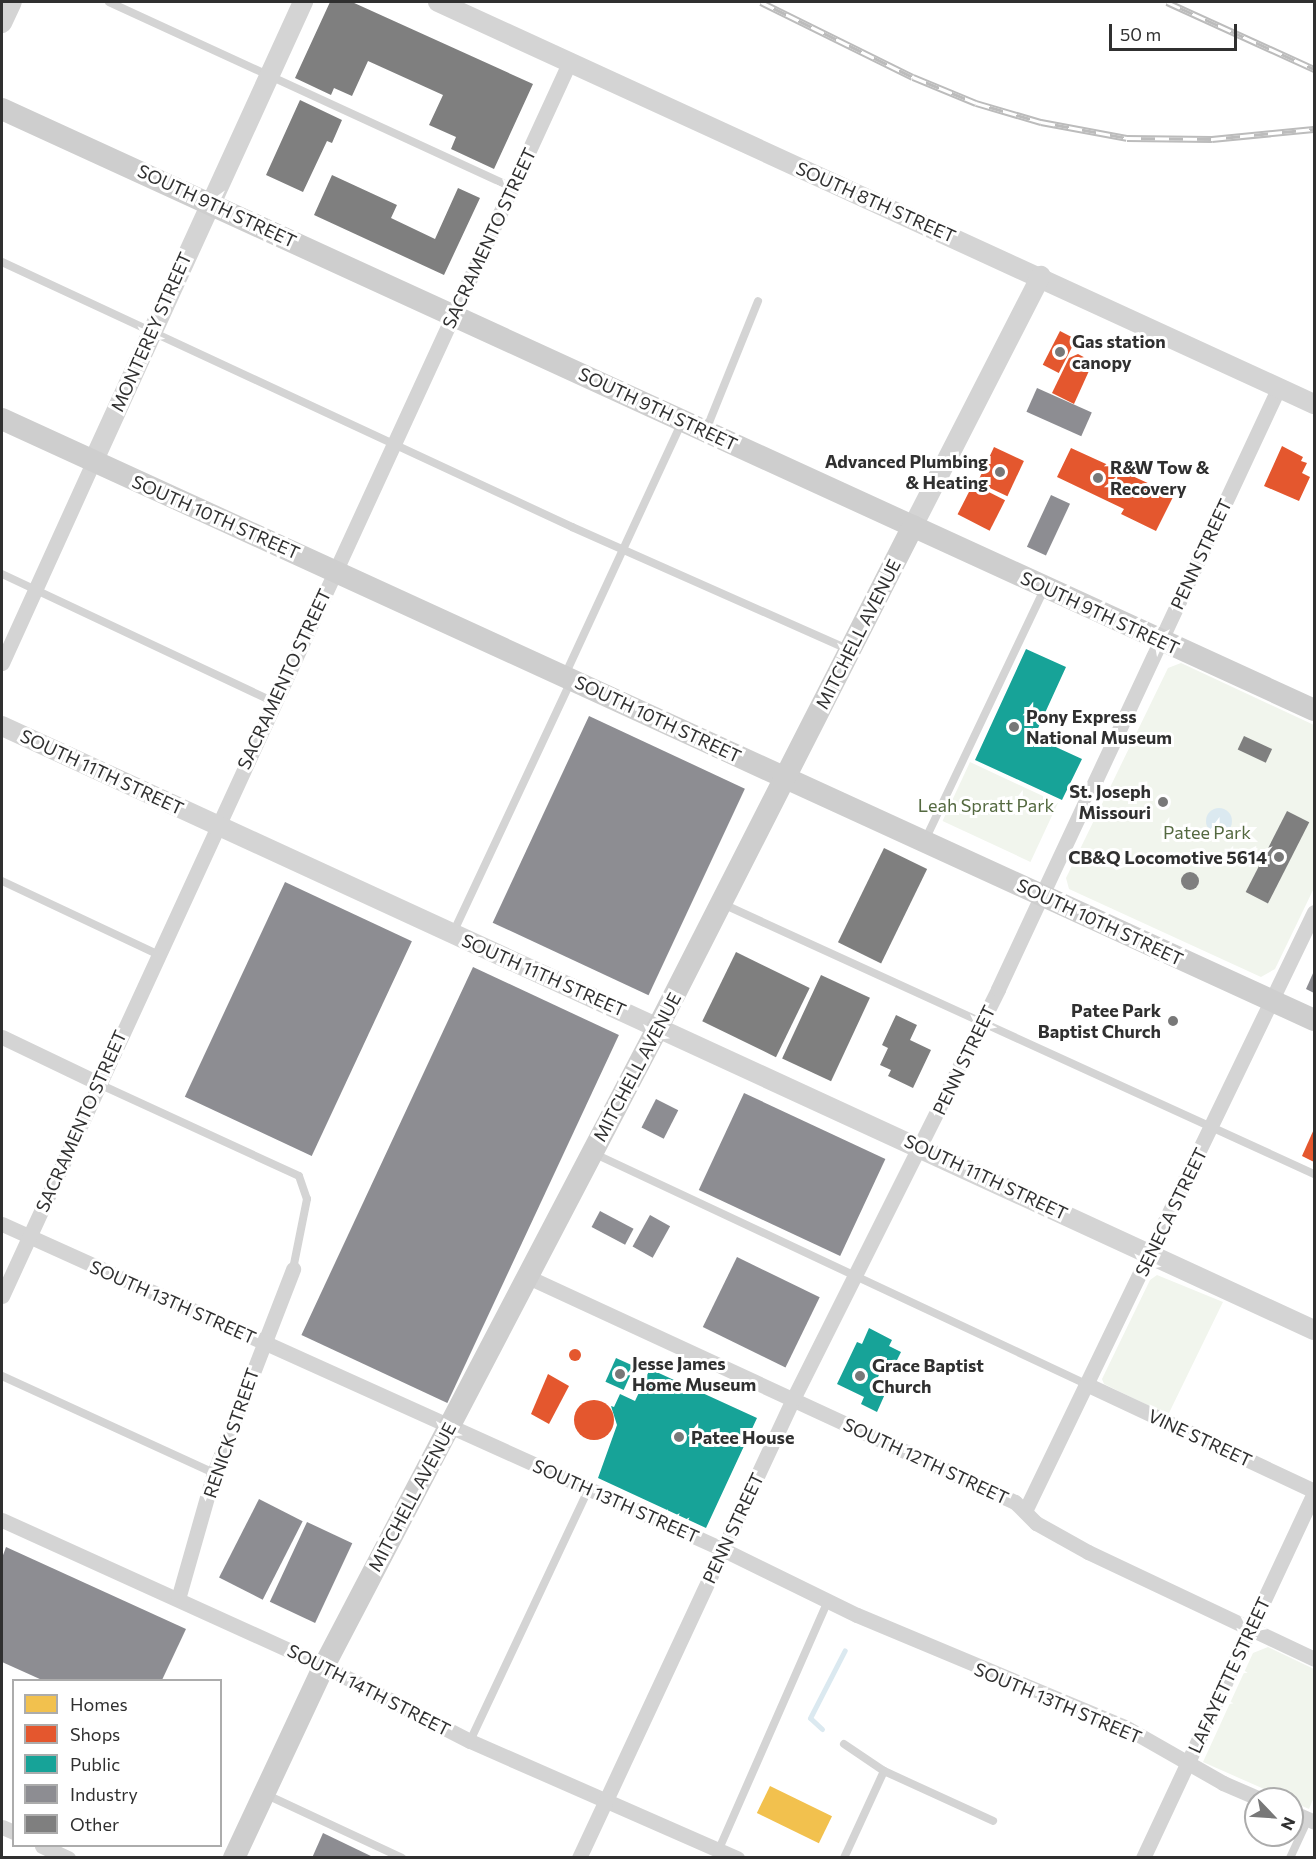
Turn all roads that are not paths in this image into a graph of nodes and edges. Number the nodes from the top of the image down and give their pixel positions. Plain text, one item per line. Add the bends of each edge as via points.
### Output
1 (12, 2) edge
2 (109, 2) edge
3 (303, 2) edge
4 (438, 2) edge
5 (2, 24) edge
6 (569, 63) junction
7 (269, 75) junction
8 (2, 109) edge
9 (512, 187) junction
10 (210, 202) junction
11 (2, 262) edge
12 (1041, 276) junction
13 (758, 301) dead end
14 (453, 316) junction
15 (151, 332) junction
16 (1279, 387) junction
17 (1314, 404) edge
18 (2, 420) edge
19 (683, 421) junction
20 (705, 431) junction
21 (392, 445) junction
22 (93, 462) junction
23 (913, 526) junction
24 (623, 550) junction
25 (334, 571) junction
26 (2, 574) edge
27 (1044, 587) junction
28 (35, 589) junction
29 (1160, 640) junction
30 (849, 650) junction
31 (2, 663) edge
32 (568, 677) junction
33 (274, 702) junction
34 (1314, 710) edge
35 (2, 726) edge
36 (784, 777) junction
37 (217, 825) junction
38 (924, 843) junction
39 (2, 881) edge
40 (1041, 896) junction
41 (722, 903) junction
42 (1314, 912) edge
43 (453, 934) junction
44 (158, 954) junction
45 (1272, 1001) junction
46 (1314, 1020) edge
47 (982, 1022) junction
48 (658, 1027) junction
49 (2, 1037) edge
50 (98, 1083) junction
51 (1211, 1127) junction
52 (922, 1147) junction
53 (592, 1153) junction
54 (1314, 1174) edge
55 (2, 1224) edge
56 (28, 1236) junction
57 (1151, 1254) junction
58 (293, 1269) joint
59 (857, 1275) junction
60 (528, 1277) junction
61 (2, 1296) edge
62 (1314, 1330) edge
63 (263, 1342) junction
64 (2, 1376) edge
65 (1086, 1384) junction
66 (794, 1399) junction
67 (450, 1426) junction
68 (214, 1473) junction
69 (589, 1488) junction
70 (1314, 1492) edge
71 (1025, 1511) junction
72 (2, 1520) edge
73 (722, 1549) junction
74 (178, 1599) junction
75 (828, 1601) junction
76 (1251, 1629) junction
77 (1314, 1659) edge
78 (324, 1666) junction
79 (470, 1742) junction
80 (844, 1744) dead end
81 (1188, 1763) junction
82 (884, 1771) junction
83 (1244, 1791) edge
84 (263, 1793) junction
85 (606, 1798) junction
86 (993, 1821) dead end
87 (1311, 1821) edge
88 (46, 1847) edge
89 (719, 1849) junction
90 (68, 1857) edge
91 (234, 1857) edge
92 (402, 1857) edge
93 (579, 1857) edge
94 (737, 1857) edge
95 (844, 1857) edge
96 (1143, 1857) edge
97 (1290, 1857) edge

1 - 5 street
2 - 7 lane
3 - 7 street, MONTEREY STREET
4 - 6 street, SOUTH 8TH STREET
6 - 9 street, SACRAMENTO STREET
6 - 12 street, SOUTH 8TH STREET
7 - 9 lane
7 - 10 street, MONTEREY STREET
8 - 10 main road, SOUTH 9TH STREET
9 - 14 street, SACRAMENTO STREET
10 - 14 main road, SOUTH 9TH STREET
10 - 15 street, MONTEREY STREET
11 - 15 lane
12 - 16 street, SOUTH 8TH STREET
12 - 23 street, MITCHELL AVENUE
13 - 20 lane
14 - 19 main road, SOUTH 9TH STREET
14 - 21 street, SACRAMENTO STREET
15 - 21 lane
15 - 22 street, MONTEREY STREET
16 - 17 street, SOUTH 8TH STREET
16 - 29 street, PENN STREET
18 - 22 main road, SOUTH 10TH STREET
19 - 20 main road, SOUTH 9TH STREET
19 - 24 lane
20 - 23 main road, SOUTH 9TH STREET
21 - 24 lane
21 - 25 street, SACRAMENTO STREET
22 - 25 main road, SOUTH 10TH STREET
22 - 28 street, MONTEREY STREET
23 - 27 main road, SOUTH 9TH STREET
23 - 30 main road, MITCHELL AVENUE
24 - 30 lane
24 - 32 lane
25 - 32 main road, SOUTH 10TH STREET
25 - 33 street, SACRAMENTO STREET
26 - 28 lane
27 - 29 main road, SOUTH 9TH STREET
27 - 38 lane
28 - 31 street, MONTEREY STREET
28 - 33 lane
29 - 34 main road, SOUTH 9TH STREET
29 - 40 street, PENN STREET
30 - 36 main road, MITCHELL AVENUE
32 - 36 main road, SOUTH 10TH STREET
32 - 43 lane
33 - 37 street, SACRAMENTO STREET
35 - 37 street, SOUTH 11TH STREET
36 - 38 main road, SOUTH 10TH STREET
36 - 41 main road, MITCHELL AVENUE
37 - 43 street, SOUTH 11TH STREET
37 - 44 street, SACRAMENTO STREET
38 - 40 main road, SOUTH 10TH STREET
39 - 44 lane
40 - 45 main road, SOUTH 10TH STREET
40 - 47 street, PENN STREET
41 - 47 lane
41 - 48 main road, MITCHELL AVENUE
42 - 45 street, SENECA STREET
43 - 48 street, SOUTH 11TH STREET
44 - 50 street, SACRAMENTO STREET
45 - 46 main road, SOUTH 10TH STREET
45 - 51 street, SENECA STREET
47 - 51 lane
47 - 52 street, PENN STREET
48 - 52 street, SOUTH 11TH STREET
48 - 53 main road, MITCHELL AVENUE
49 - 50 street
50 - 56 street, SACRAMENTO STREET
50 - 58 lane via 299,1176 307,1199
51 - 54 lane
51 - 57 street, SENECA STREET
52 - 57 street, SOUTH 11TH STREET
52 - 59 street, PENN STREET
53 - 59 lane
53 - 60 main road, MITCHELL AVENUE
55 - 56 street, SOUTH 13TH STREET
56 - 61 street, SACRAMENTO STREET
56 - 63 street, SOUTH 13TH STREET
57 - 62 street, SOUTH 11TH STREET
57 - 65 street, SENECA STREET
58 - 63 street, RENICK STREET
59 - 65 lane
59 - 66 street, PENN STREET
60 - 66 street, SOUTH 12TH STREET
60 - 67 main road, MITCHELL AVENUE
63 - 67 street, SOUTH 13TH STREET
63 - 68 street, RENICK STREET
64 - 68 lane
65 - 70 street, VINE STREET
65 - 71 street, SENECA STREET
66 - 71 street, SOUTH 12TH STREET via 1015,1502
66 - 73 street, PENN STREET
67 - 69 street, SOUTH 13TH STREET
67 - 78 main road, MITCHELL AVENUE
68 - 74 street, RENICK STREET
69 - 73 street, SOUTH 13TH STREET
69 - 79 lane
70 - 76 street, LAFAYETTE STREET
71 - 76 street, SOUTH 12TH STREET via 1036,1523 1088,1552
72 - 74 street, SOUTH 14TH STREET
73 - 75 street, SOUTH 13TH STREET
73 - 85 street, PENN STREET
74 - 78 street, SOUTH 14TH STREET
75 - 81 street, SOUTH 13TH STREET via 967,1664 1125,1727
75 - 89 lane
76 - 77 street, SOUTH 12TH STREET
76 - 81 street, LAFAYETTE STREET
78 - 79 street, SOUTH 14TH STREET
78 - 84 main road, MITCHELL AVENUE
79 - 85 street, SOUTH 14TH STREET
80 - 82 lane
81 - 83 street, SOUTH 13TH STREET
81 - 96 street, LAFAYETTE STREET
82 - 86 lane
82 - 95 lane
84 - 91 main road, MITCHELL AVENUE
84 - 92 lane
85 - 89 street, SOUTH 14TH STREET
85 - 93 street, PENN STREET
87 - 97 lane
88 - 90 street
89 - 94 street, SOUTH 14TH STREET

